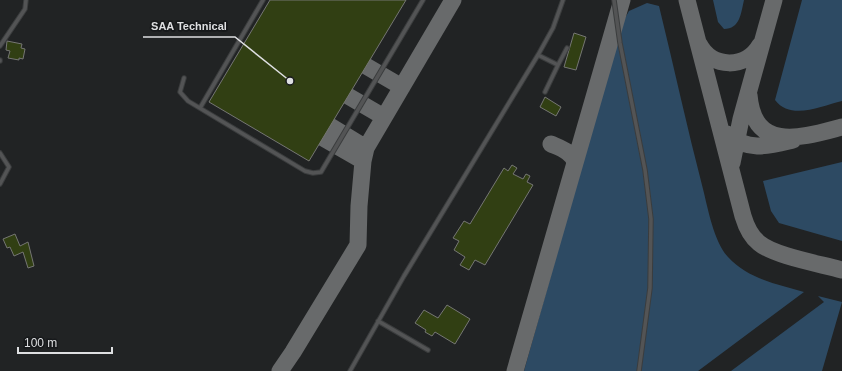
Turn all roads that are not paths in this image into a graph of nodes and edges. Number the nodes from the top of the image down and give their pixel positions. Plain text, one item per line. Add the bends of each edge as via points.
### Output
1 (26, 0) edge
2 (264, 0) edge
3 (423, 0) edge
4 (563, 0) edge
5 (614, 0) edge
6 (0, 46) edge
7 (567, 48) dead end
8 (538, 55) junction
9 (558, 65) junction
10 (184, 78) dead end
11 (545, 92) dead end
12 (200, 108) junction
13 (0, 153) edge
14 (0, 184) edge
15 (378, 321) junction
16 (428, 350) dead end
17 (350, 371) edge
18 (639, 371) edge

1 - 6 lane via 25,9
2 - 12 lane
3 - 12 lane via 321,172 305,170
4 - 8 lane via 553,28
5 - 18 lane via 651,219 652,274
7 - 9 lane
8 - 9 lane
8 - 15 lane
9 - 11 lane
10 - 12 lane via 180,92 188,101
13 - 14 lane via 8,167
15 - 16 lane
15 - 17 lane

